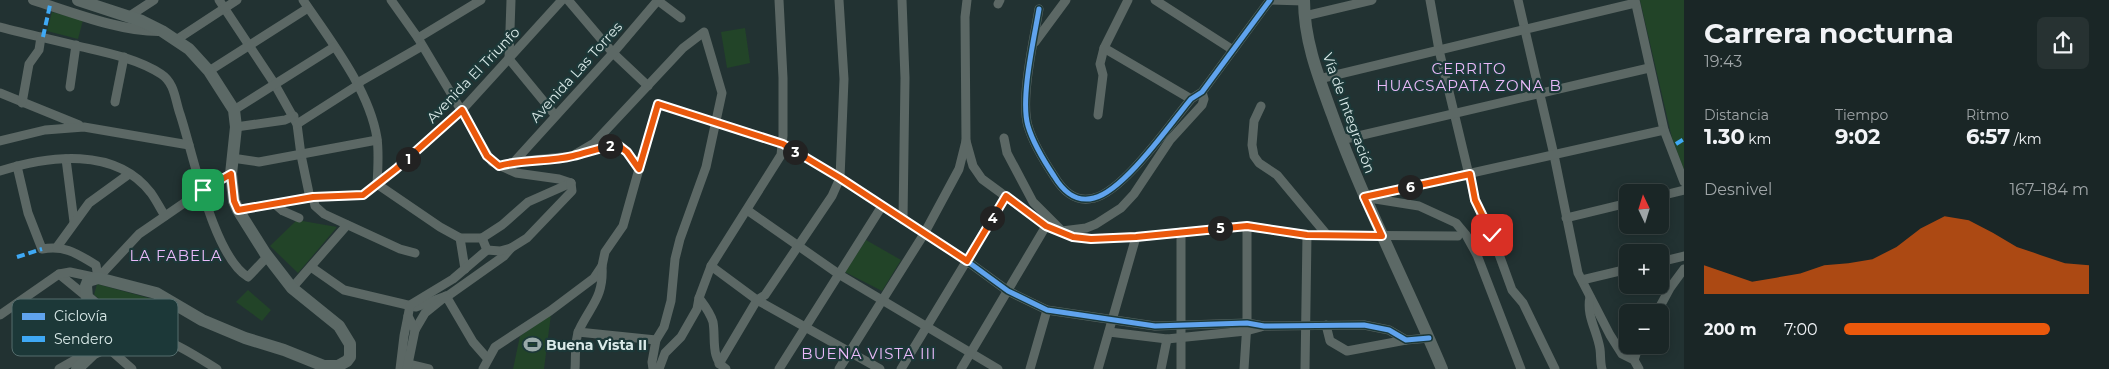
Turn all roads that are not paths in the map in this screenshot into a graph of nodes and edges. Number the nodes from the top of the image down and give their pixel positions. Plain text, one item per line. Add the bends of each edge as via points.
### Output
1 (33, 0) edge
2 (154, 0) edge
3 (237, 0) edge
4 (391, 0) edge
5 (481, 0) edge
6 (511, 0) edge
7 (562, 0) edge
8 (568, 0) edge
9 (658, 0) edge
10 (779, 0) edge
11 (839, 0) edge
12 (902, 0) edge
13 (967, 0) edge
14 (1066, 0) edge
15 (1128, 0) edge
16 (1155, 0) edge
17 (1270, 0) edge
18 (1372, 0) edge
19 (1430, 0) edge
20 (1518, 0) edge
21 (83, 1) edge
22 (1304, 1) edge
23 (1635, 1) edge
24 (222, 4) edge
25 (306, 4) edge
26 (1039, 9) dead end
27 (1305, 16) junction
28 (128, 17) junction
29 (681, 18) dead end
30 (0, 27) edge
31 (1524, 30) junction
32 (162, 31) junction
33 (41, 37) junction
34 (176, 40) junction
35 (420, 42) junction
36 (76, 45) junction
37 (250, 45) junction
38 (1033, 45) junction
39 (334, 47) junction
40 (1104, 48) junction
41 (1233, 50) junction
42 (1439, 50) junction
43 (613, 53) junction
44 (124, 57) junction
45 (509, 58) junction
46 (1649, 68) junction
47 (209, 71) junction
48 (1319, 79) junction
49 (274, 83) junction
50 (358, 85) junction
51 (648, 86) junction
52 (70, 87) dead end
53 (1202, 92) junction
54 (0, 93) edge
55 (1539, 94) junction
56 (1191, 99) junction
57 (115, 102) dead end
58 (22, 103) junction
59 (1261, 106) dead end
60 (234, 110) junction
61 (462, 110) junction
62 (1455, 114) junction
63 (555, 115) junction
64 (1098, 115) dead end
65 (295, 120) junction
66 (716, 124) junction
67 (84, 127) junction
68 (236, 127) junction
69 (1664, 130) junction
70 (1004, 138) dead end
71 (377, 140) junction
72 (1341, 140) junction
73 (0, 141) edge
74 (966, 141) junction
75 (783, 144) junction
76 (189, 145) junction
77 (301, 155) junction
78 (1554, 155) junction
79 (572, 156) junction
80 (232, 158) junction
81 (66, 159) junction
82 (514, 162) junction
83 (17, 166) junction
84 (499, 166) junction
85 (639, 169) junction
86 (0, 171) edge
87 (129, 174) junction
88 (231, 174) junction
89 (1470, 174) junction
90 (840, 178) junction
91 (1684, 182) edge
92 (571, 183) junction
93 (377, 184) junction
94 (203, 190) junction
95 (1684, 190) edge
96 (1669, 194) edge
97 (1006, 196) junction
98 (1364, 197) junction
99 (312, 198) junction
100 (275, 204) junction
101 (882, 206) junction
102 (1619, 206) edge
103 (238, 210) junction
104 (747, 210) junction
105 (165, 216) junction
106 (299, 218) dead end
107 (1566, 218) junction
108 (903, 220) junction
109 (74, 222) junction
110 (347, 225) junction
111 (1046, 226) junction
112 (1247, 226) junction
113 (1062, 232) junction
114 (1181, 232) junction
115 (924, 234) junction
116 (1307, 235) junction
117 (1327, 235) junction
118 (1382, 236) junction
119 (1458, 236) dead end
120 (1136, 237) junction
121 (460, 238) junction
122 (482, 238) junction
123 (798, 245) junction
124 (57, 246) junction
125 (511, 248) junction
126 (487, 250) junction
127 (415, 253) dead end
128 (268, 256) junction
129 (1684, 256) edge
130 (1669, 260) edge
131 (967, 261) junction
132 (602, 266) junction
133 (711, 266) junction
134 (311, 267) junction
135 (1684, 268) edge
136 (465, 269) junction
137 (1619, 271) edge
138 (59, 274) junction
139 (840, 274) junction
140 (98, 278) junction
141 (1582, 280) junction
142 (292, 288) junction
143 (1008, 291) junction
144 (87, 296) junction
145 (446, 296) junction
146 (1590, 296) junction
147 (699, 298) junction
148 (23, 299) edge
149 (90, 299) edge
150 (166, 299) edge
151 (757, 300) junction
152 (883, 301) junction
153 (1661, 304) edge
154 (410, 305) junction
155 (178, 306) edge
156 (12, 307) edge
157 (1047, 310) junction
158 (0, 315) edge
159 (408, 316) junction
160 (1113, 319) junction
161 (1181, 325) junction
162 (1306, 325) junction
163 (1326, 325) junction
164 (927, 326) junction
165 (1246, 327) junction
166 (805, 328) junction
167 (415, 330) junction
168 (578, 332) junction
169 (1109, 332) junction
170 (1181, 338) junction
171 (1429, 338) junction
172 (1167, 339) junction
173 (656, 340) junction
174 (1406, 340) junction
175 (178, 346) edge
176 (850, 351) junction
177 (970, 353) junction
178 (1636, 354) edge
179 (82, 356) edge
180 (91, 356) edge
181 (118, 356) edge
182 (487, 358) junction
183 (1634, 360) junction
184 (344, 366) edge
185 (405, 367) edge
186 (722, 367) edge
187 (59, 369) edge
188 (77, 369) edge
189 (132, 369) edge
190 (217, 369) edge
191 (429, 369) edge
192 (483, 369) edge
193 (575, 369) edge
194 (653, 369) edge
195 (659, 369) edge
196 (779, 369) edge
197 (839, 369) edge
198 (880, 369) edge
199 (901, 369) edge
200 (961, 369) edge
201 (998, 369) edge
202 (1030, 369) edge
203 (1098, 369) edge
204 (1161, 369) edge
205 (1181, 369) edge
206 (1244, 369) edge
207 (1305, 369) edge
208 (1442, 369) edge
209 (1521, 369) edge
210 (1554, 369) edge
211 (1602, 369) edge
212 (1639, 369) edge

1 - 32 street via 129,28
2 - 28 street
3 - 24 street
4 - 35 street
5 - 35 street
6 - 45 street
7 - 45 street, Avenida El Triunfo
8 - 43 street
9 - 29 street
9 - 43 street, Avenida Las Torres
10 - 75 street
11 - 90 street via 844,79
12 - 108 street via 905,78
13 - 74 street
14 - 38 street
15 - 40 street
16 - 41 street
17 - 22 street
17 - 41 street
18 - 27 street
19 - 42 street
20 - 31 street
21 - 28 main road
22 - 27 main road, Vía de Integración
23 - 31 street
23 - 46 street
24 - 34 street
24 - 37 street
25 - 37 street
25 - 39 street
26 - 38 street
27 - 48 main road, Vía de Integración via 1312,60
28 - 32 main road
30 - 33 street
31 - 42 street
31 - 55 street
32 - 34 main road
33 - 36 street
33 - 58 street via 39,50 29,64
34 - 47 main road
35 - 50 street
35 - 61 street
36 - 44 street
36 - 52 street
37 - 47 street
37 - 49 street
38 - 56 street via 1027,79 1027,125 1048,168 1068,195 1094,198 1115,185 1137,165
39 - 49 street
39 - 50 street
40 - 56 street
40 - 64 street via 1100,64
41 - 53 street
42 - 48 street
42 - 62 street
43 - 51 street
43 - 63 street, Avenida Las Torres
44 - 57 street
44 - 76 street via 162,74 169,82
45 - 61 street, Avenida El Triunfo
45 - 63 street
46 - 55 street
46 - 69 street
47 - 60 main road
48 - 72 main road, Vía de Integración
49 - 60 street
49 - 65 street
50 - 65 street
50 - 71 street via 369,109
51 - 66 street via 683,48 704,32 722,94
51 - 79 street via 594,143
53 - 56 street
53 - 113 street via 1202,105 1170,140 1121,208 1096,224
54 - 58 street
55 - 62 street
55 - 78 street
58 - 67 street
59 - 117 street via 1254,122 1254,156 1259,164 1277,175
60 - 68 main road
61 - 84 street via 487,156
61 - 93 street, Avenida El Triunfo
62 - 72 street
62 - 89 street
63 - 82 street, Avenida Las Torres
65 - 68 street
65 - 77 street
66 - 75 street
66 - 85 street via 658,104
66 - 173 street via 706,167 680,239 664,327
67 - 73 street via 45,130
67 - 76 street
68 - 80 main road
69 - 78 street
69 - 91 street
70 - 113 street via 1007,154 1033,202
71 - 77 street
71 - 93 street
72 - 98 main road, Vía de Integración
74 - 97 street via 973,166 982,179
74 - 115 street via 959,169
75 - 90 street
75 - 104 street via 780,155
76 - 94 street
77 - 80 street via 259,162
77 - 99 street
78 - 89 street
78 - 107 street
79 - 82 street
79 - 85 street via 618,145
80 - 88 main road
81 - 83 street
81 - 87 street via 93,159
81 - 109 street
82 - 84 street
83 - 86 street
83 - 124 street via 28,213 42,249
84 - 92 street
85 - 132 street via 622,226 605,252
87 - 105 street via 150,192
87 - 109 street via 89,203
88 - 94 street
88 - 103 main road
89 - 98 street
89 - 210 street via 1475,200 1512,290 1523,303
90 - 101 street
90 - 123 street via 832,196
92 - 122 street via 528,202
92 - 125 street via 572,191 527,238
93 - 99 street, Avenida El Triunfo via 363,195
93 - 121 street
94 - 105 street
94 - 128 street via 216,232 239,271 248,276
95 - 96 street
97 - 111 street
97 - 131 street
98 - 118 main road, Vía de Integración
98 - 209 street via 1420,206 1456,223 1477,255
99 - 100 street, Avenida El Triunfo
99 - 110 street via 324,214
100 - 103 street, Avenida El Triunfo
100 - 106 street
101 - 108 street
101 - 139 street
102 - 107 street
103 - 128 main road
104 - 123 street
104 - 133 street
105 - 140 street via 139,234
107 - 141 street
108 - 115 street
109 - 124 street
110 - 127 street
110 - 134 street
111 - 113 street
111 - 143 street
112 - 114 street
112 - 116 street
112 - 165 street
113 - 120 street via 1091,239
114 - 120 street
114 - 161 street
115 - 131 street
115 - 152 street
116 - 117 street
116 - 162 street
117 - 118 street
118 - 119 street
118 - 171 main road, Vía de Integración
120 - 160 street
121 - 122 street
121 - 136 street
122 - 126 street
123 - 139 street
123 - 151 street via 765,295
124 - 140 street via 96,265
125 - 126 street
125 - 145 street
126 - 136 street
128 - 142 main road
129 - 130 street
131 - 143 street
131 - 164 street
132 - 168 street via 603,281 596,302
132 - 182 street via 594,278 494,347
133 - 147 street
133 - 151 street
134 - 142 street
134 - 154 street via 344,290
135 - 153 street
136 - 154 street
137 - 141 street
138 - 140 street via 70,272
138 - 144 street
138 - 148 street
139 - 152 street
139 - 166 street
140 - 144 main road via 88,281
140 - 150 main road via 156,293
141 - 146 street
142 - 184 main road via 343,331 351,352
143 - 157 street
143 - 177 street
144 - 149 main road
145 - 154 street via 424,306
145 - 167 street via 425,313
145 - 182 street via 473,342
146 - 183 street via 1622,354
146 - 211 street via 1588,308
147 - 186 street via 713,323 716,358
147 - 195 street via 697,309 681,337 665,353
151 - 166 street
151 - 186 street
152 - 164 street
152 - 176 street
154 - 159 street
155 - 184 main road via 245,338 324,366
156 - 158 street
157 - 160 street
157 - 202 street
159 - 167 street
159 - 185 street via 404,336
160 - 161 street via 1155,326
160 - 169 street
161 - 165 street
161 - 170 street
162 - 163 street
162 - 165 street
162 - 207 street
163 - 174 street via 1364,324 1389,330
163 - 174 street via 1330,341 1347,352
164 - 177 street
164 - 199 street
165 - 170 street
165 - 206 street
166 - 176 street
166 - 196 street
167 - 185 street
168 - 173 street
168 - 193 street
169 - 172 street
169 - 203 street
170 - 172 street
170 - 205 street
171 - 174 street
171 - 208 main road, Vía de Integración
172 - 204 street
173 - 194 street
175 - 190 street
176 - 197 street
176 - 198 street
177 - 200 street
177 - 201 street
178 - 183 street
179 - 187 street
180 - 188 main road
181 - 189 street
182 - 192 street
183 - 212 street
185 - 191 street

